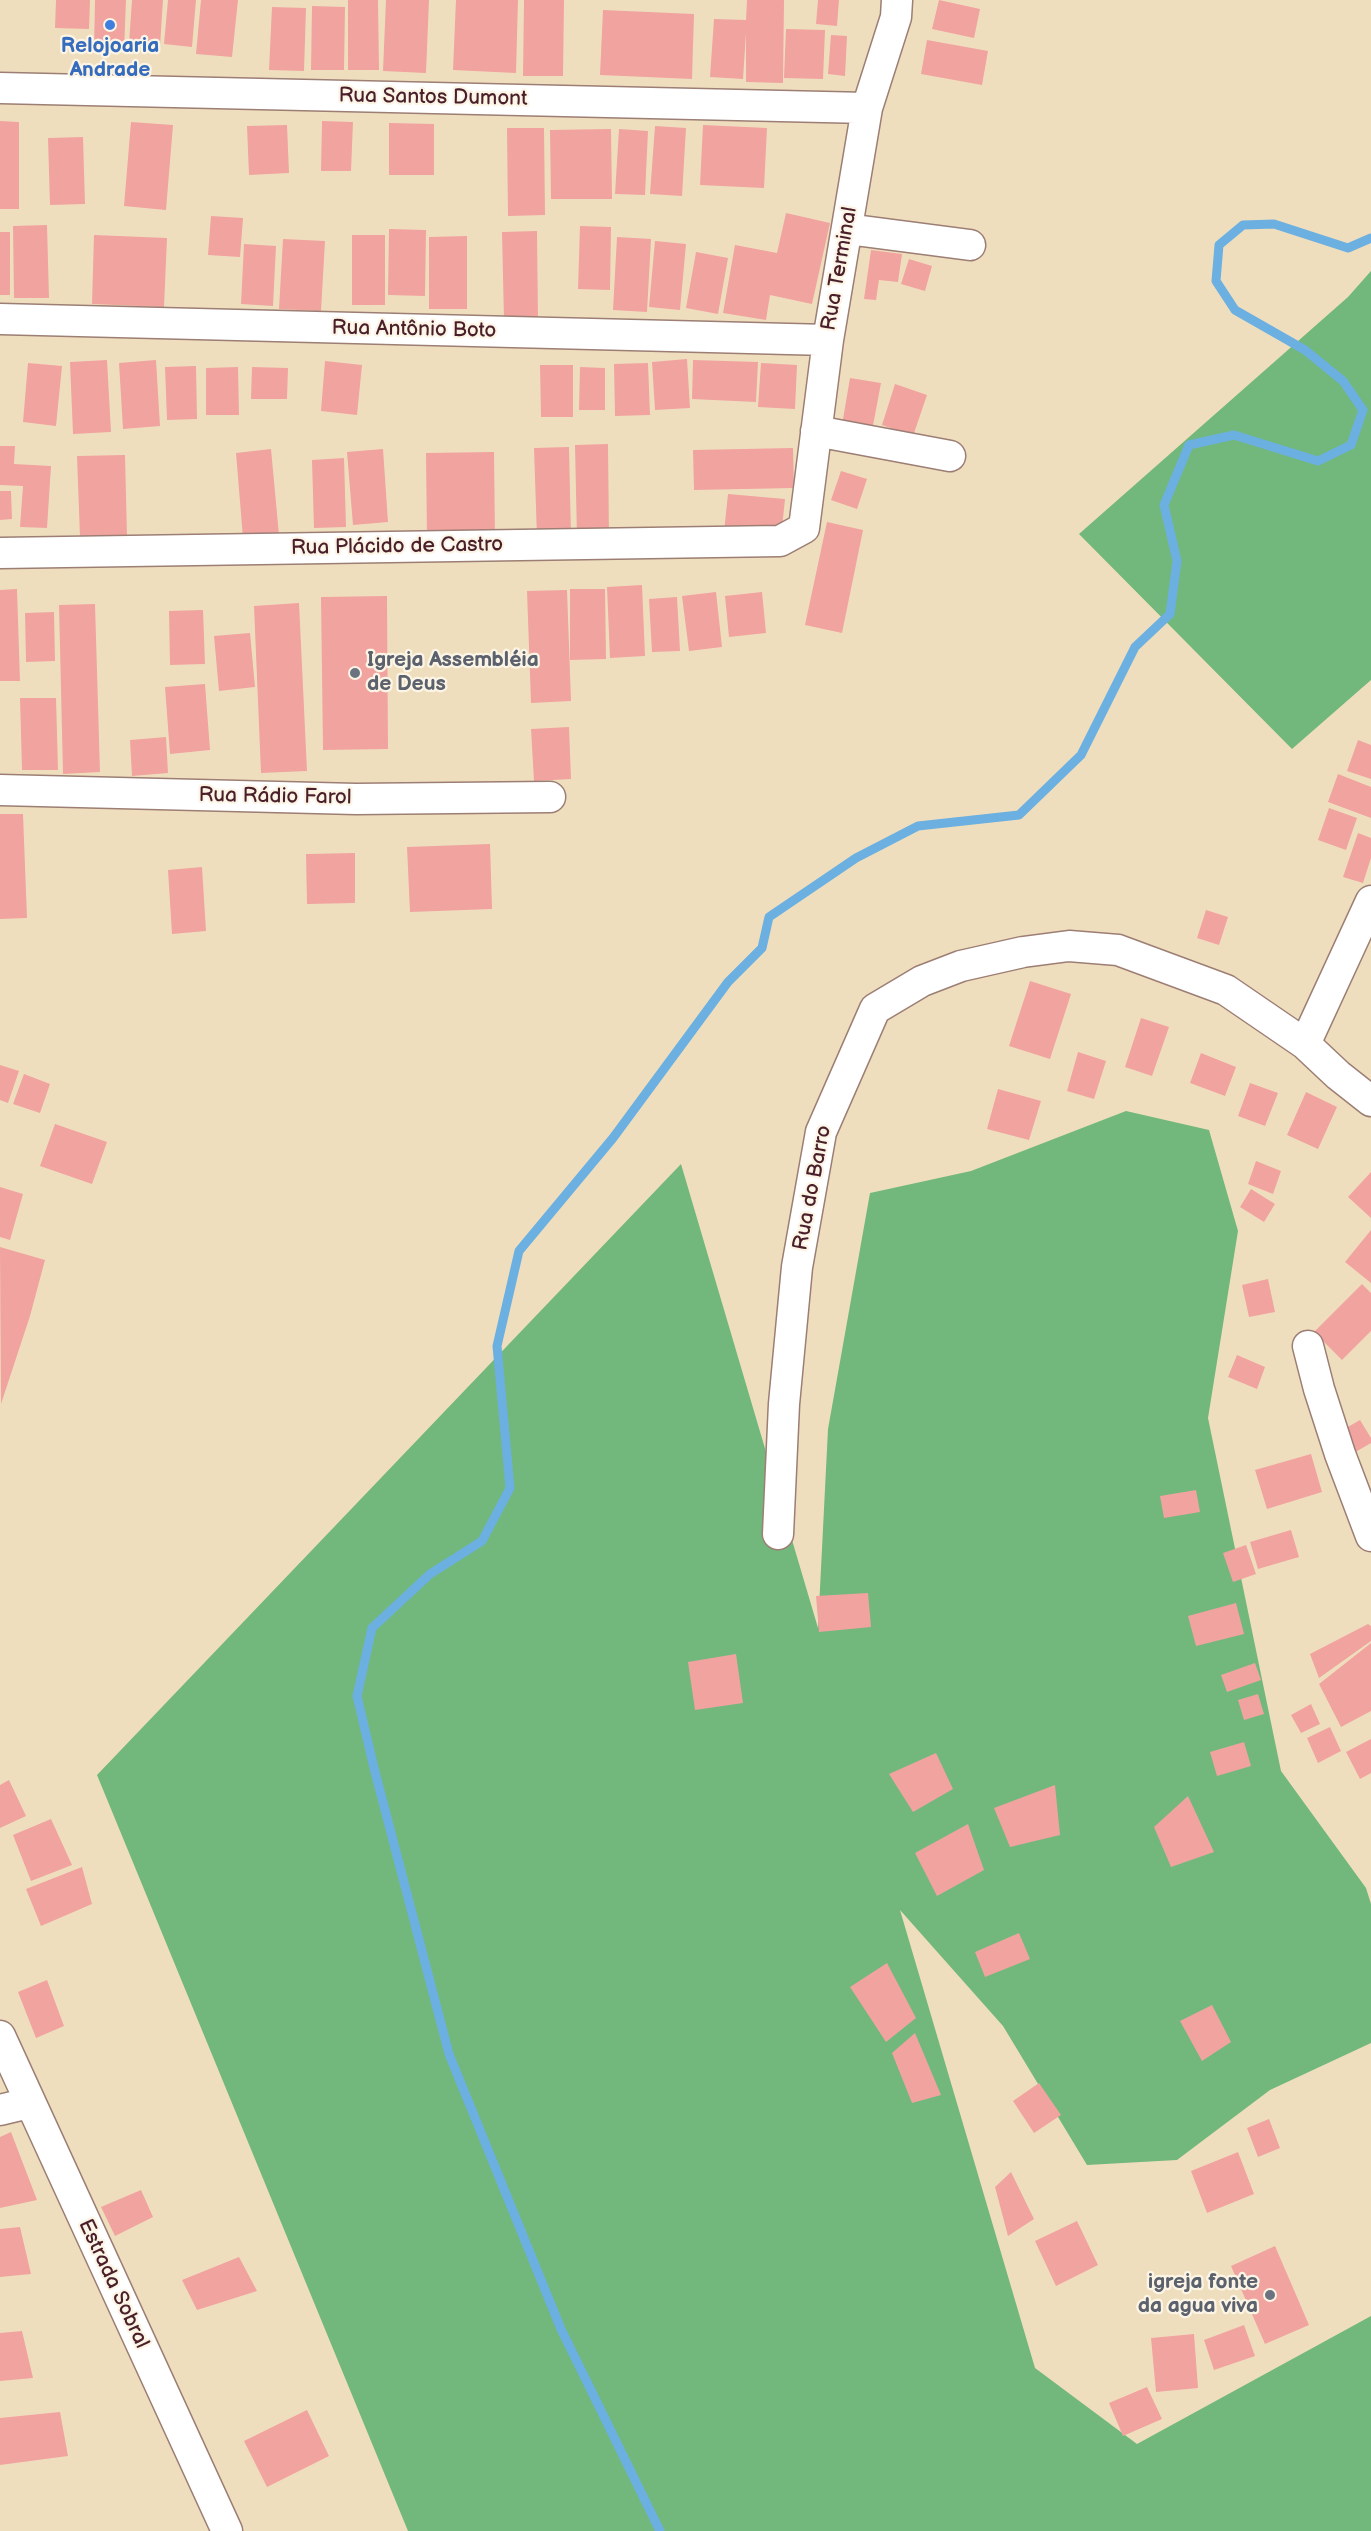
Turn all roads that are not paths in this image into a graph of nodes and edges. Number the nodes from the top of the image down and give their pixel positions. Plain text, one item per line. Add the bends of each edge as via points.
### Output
1 (897, 0) edge
2 (0, 88) edge
3 (867, 108) junction
4 (847, 229) junction
5 (970, 245) dead end
6 (0, 319) edge
7 (828, 340) junction
8 (816, 431) junction
9 (950, 456) dead end
10 (791, 533) joint
11 (0, 553) edge
12 (0, 790) edge
13 (550, 797) dead end
14 (1371, 901) edge
15 (1305, 1044) junction
16 (1371, 1101) edge
17 (1308, 1346) dead end
18 (778, 1534) dead end
19 (1371, 1536) edge
20 (0, 2036) edge
21 (29, 2103) junction
22 (0, 2110) edge
23 (227, 2531) edge

1 - 3 street, Rua Terminal via 896,17
2 - 3 street, Rua Santos Dumont
3 - 4 street, Rua Terminal
4 - 5 street
4 - 7 street, Rua Terminal
6 - 7 street, Rua Antônio Boto
7 - 8 street, Rua Terminal
8 - 9 street
8 - 10 street, Rua Terminal via 804,528
10 - 11 street, Rua Plácido de Castro via 780,541
12 - 13 street, Rua Rádio Farol via 356,799
14 - 15 street
15 - 16 street, Rua do Barro
15 - 18 street, Rua do Barro via 1226,990 1118,950 1069,946 961,966 922,981 875,1009 821,1132 797,1267 784,1404
17 - 19 street via 1340,1454
20 - 21 street, Estrada Sobral
21 - 22 street
21 - 23 street, Estrada Sobral

